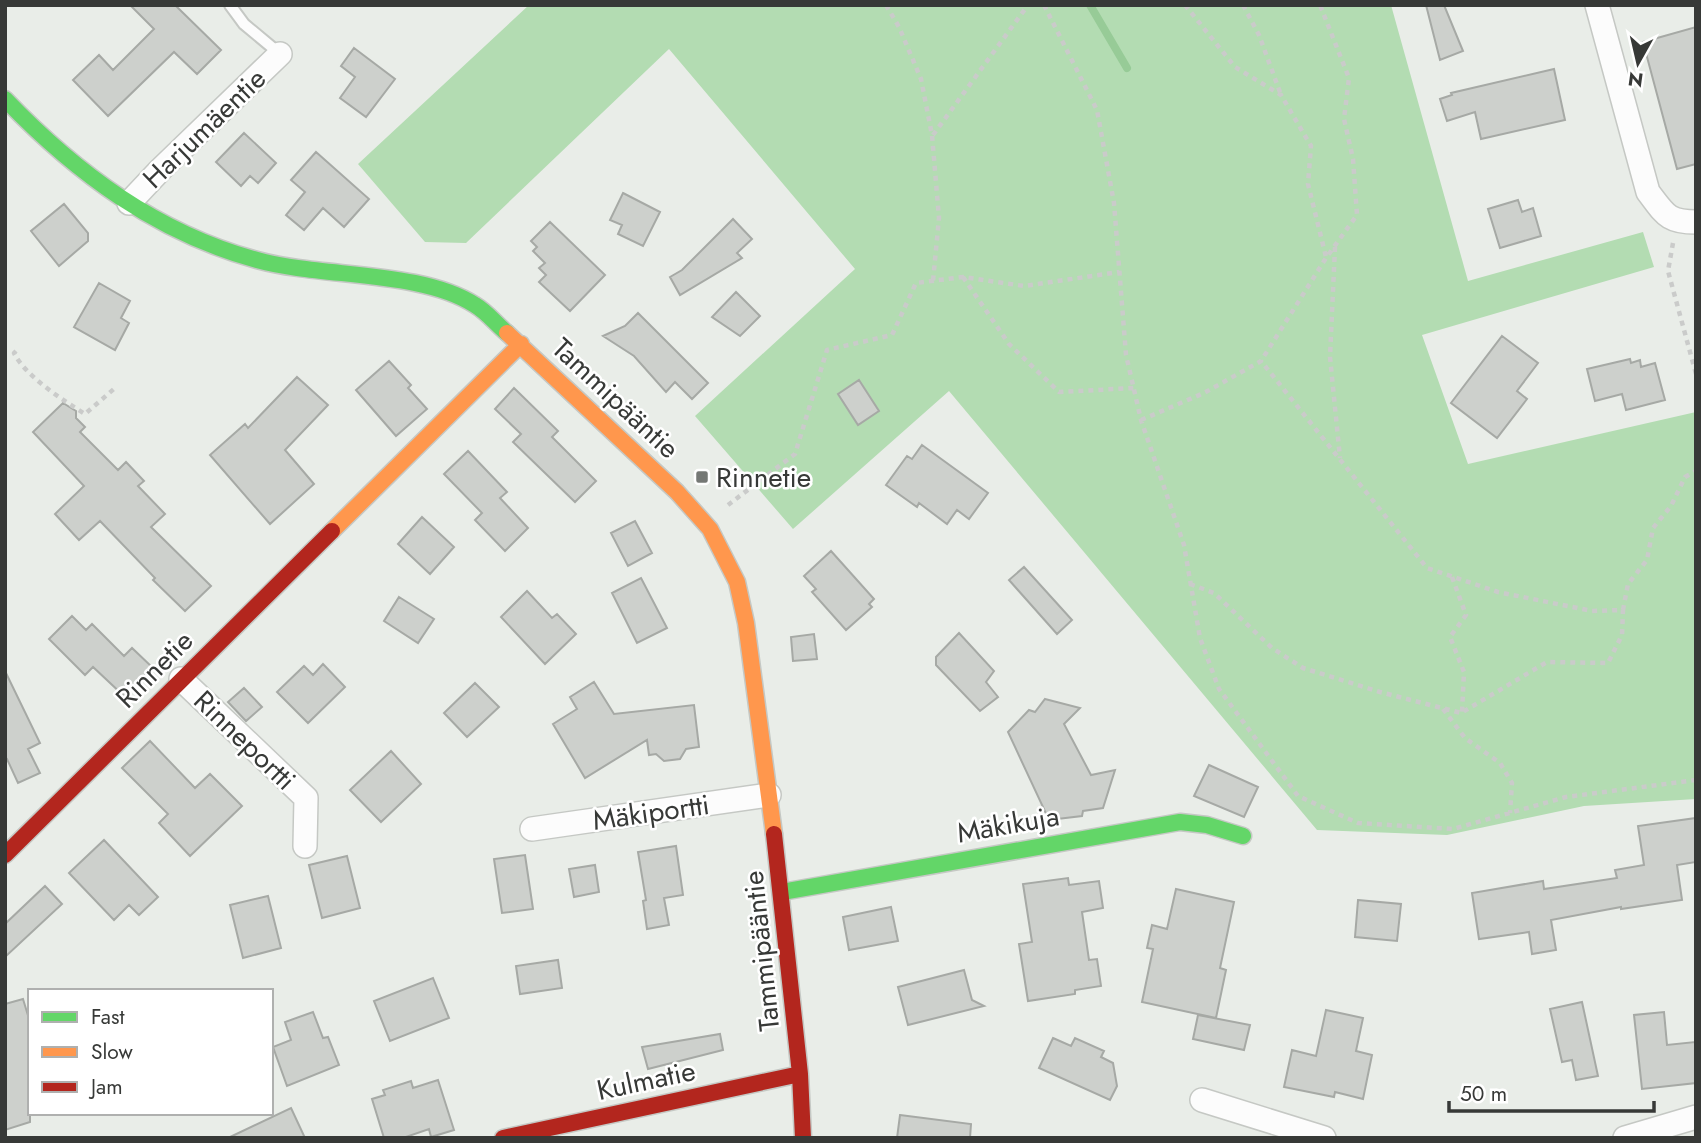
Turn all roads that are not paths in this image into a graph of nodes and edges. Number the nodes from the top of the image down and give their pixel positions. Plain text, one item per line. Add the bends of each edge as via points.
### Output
1 (230, 5) edge
2 (1597, 5) edge
3 (280, 54) joint
4 (5, 99) edge
5 (129, 203) junction
6 (1686, 222) edge
7 (521, 344) junction
8 (181, 678) junction
9 (769, 795) junction
10 (533, 828) dead end
11 (1243, 836) dead end
12 (305, 846) dead end
13 (5, 855) edge
14 (782, 892) junction
15 (800, 1074) junction
16 (1202, 1100) dead end
17 (1696, 1117) edge
18 (503, 1138) edge
19 (803, 1138) edge
20 (1324, 1138) edge
21 (1625, 1138) edge

1 - 3 lane via 244,24
2 - 6 street via 1648,192 1661,210
3 - 5 street, Harjumäentie
4 - 5 street, Tammipääntie via 71,163
5 - 7 street, Tammipääntie via 216,247 282,266 392,279 446,291 477,306
7 - 8 street, Rinnetie
7 - 9 street, Tammipääntie via 677,492 710,529 723,552 737,582 746,623
8 - 12 street, Rinneportti via 306,798
8 - 13 street, Rinnetie
9 - 10 street, Mäkiportti
9 - 14 street, Tammipääntie
11 - 14 street, Mäkikuja via 1180,822
14 - 15 street, Tammipääntie
15 - 18 street, Kulmatie
15 - 19 street, Tammipääntie
16 - 20 street
17 - 21 street

